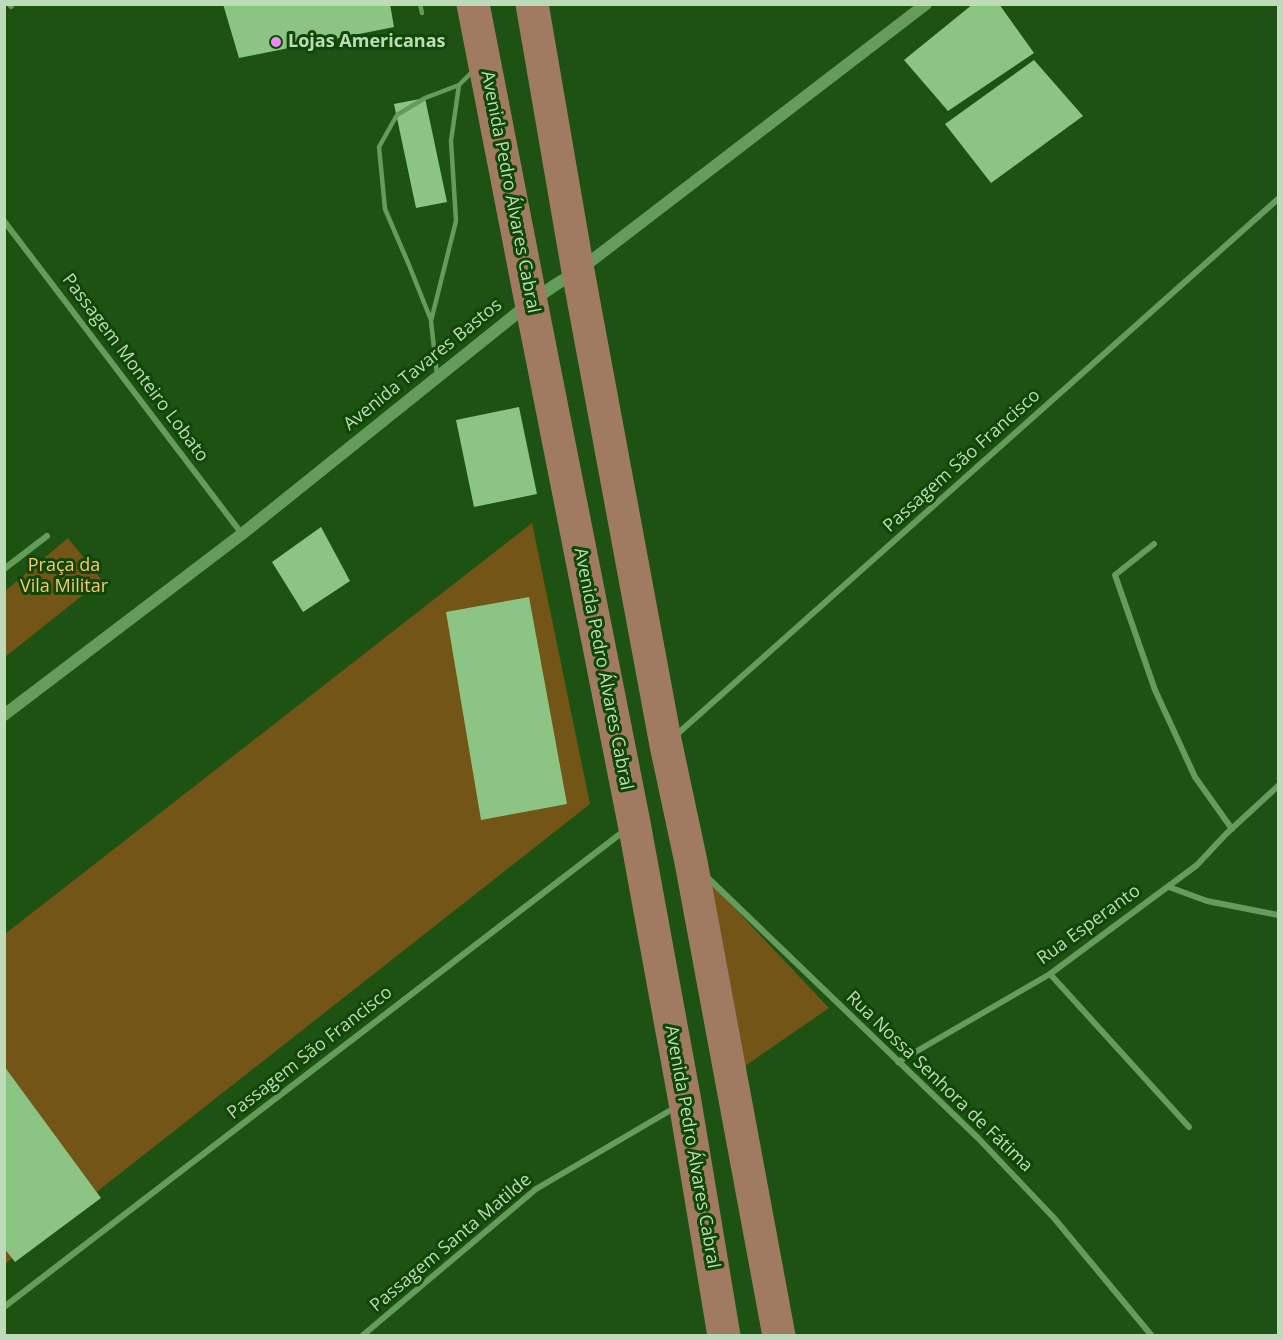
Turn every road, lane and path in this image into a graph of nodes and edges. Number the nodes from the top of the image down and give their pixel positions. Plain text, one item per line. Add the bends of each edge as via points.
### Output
1 (420, 4) edge
2 (473, 4) edge
3 (532, 4) edge
4 (926, 4) edge
5 (422, 13) dead end
6 (484, 59) junction
7 (459, 85) junction
8 (1278, 199) edge
9 (4, 221) edge
10 (578, 271) junction
11 (531, 303) junction
12 (431, 321) junction
13 (437, 377) junction
14 (242, 534) junction
15 (47, 536) dead end
16 (1154, 544) dead end
17 (4, 569) edge
18 (4, 715) edge
19 (666, 745) junction
20 (1278, 786) edge
21 (634, 823) junction
22 (1232, 829) junction
23 (691, 862) junction
24 (1169, 886) junction
25 (1278, 915) edge
26 (1050, 974) junction
27 (898, 1062) junction
28 (685, 1102) junction
29 (1189, 1127) dead end
30 (4, 1307) edge
31 (362, 1335) edge
32 (724, 1335) edge
33 (779, 1335) edge
34 (1152, 1335) edge

1 - 5 lane
2 - 6 main road, Avenida Pedro Álvares Cabral
3 - 10 main road
4 - 10 main road, Avenida Tavares Bastos
6 - 7 lane
6 - 11 main road, Avenida Pedro Álvares Cabral
7 - 12 lane via 451,141 456,221
7 - 12 lane via 425,98 397,115 379,147 385,209
8 - 19 street, Passagem São Francisco
9 - 14 street, Passagem Monteiro Lobato
10 - 11 main road, Avenida Tavares Bastos
10 - 19 main road
11 - 13 main road, Avenida Tavares Bastos
11 - 21 main road, Avenida Pedro Álvares Cabral
12 - 13 lane
13 - 14 main road, Avenida Tavares Bastos
14 - 18 main road, Avenida Tavares Bastos
15 - 17 street
16 - 22 street via 1115,575 1155,690 1195,777
19 - 23 main road
20 - 22 street, Rua Esperanto
21 - 28 main road, Avenida Pedro Álvares Cabral
21 - 30 street, Passagem São Francisco
22 - 24 street, Rua Esperanto via 1197,865
23 - 27 street, Rua Nossa Senhora de Fátima
23 - 33 main road
24 - 25 street via 1207,901
24 - 26 street, Rua Esperanto
26 - 27 street, Rua Esperanto
26 - 29 street
27 - 34 street, Rua Nossa Senhora de Fátima via 1054,1218
28 - 31 street, Passagem Santa Matilde via 536,1189
28 - 32 main road, Avenida Pedro Álvares Cabral

